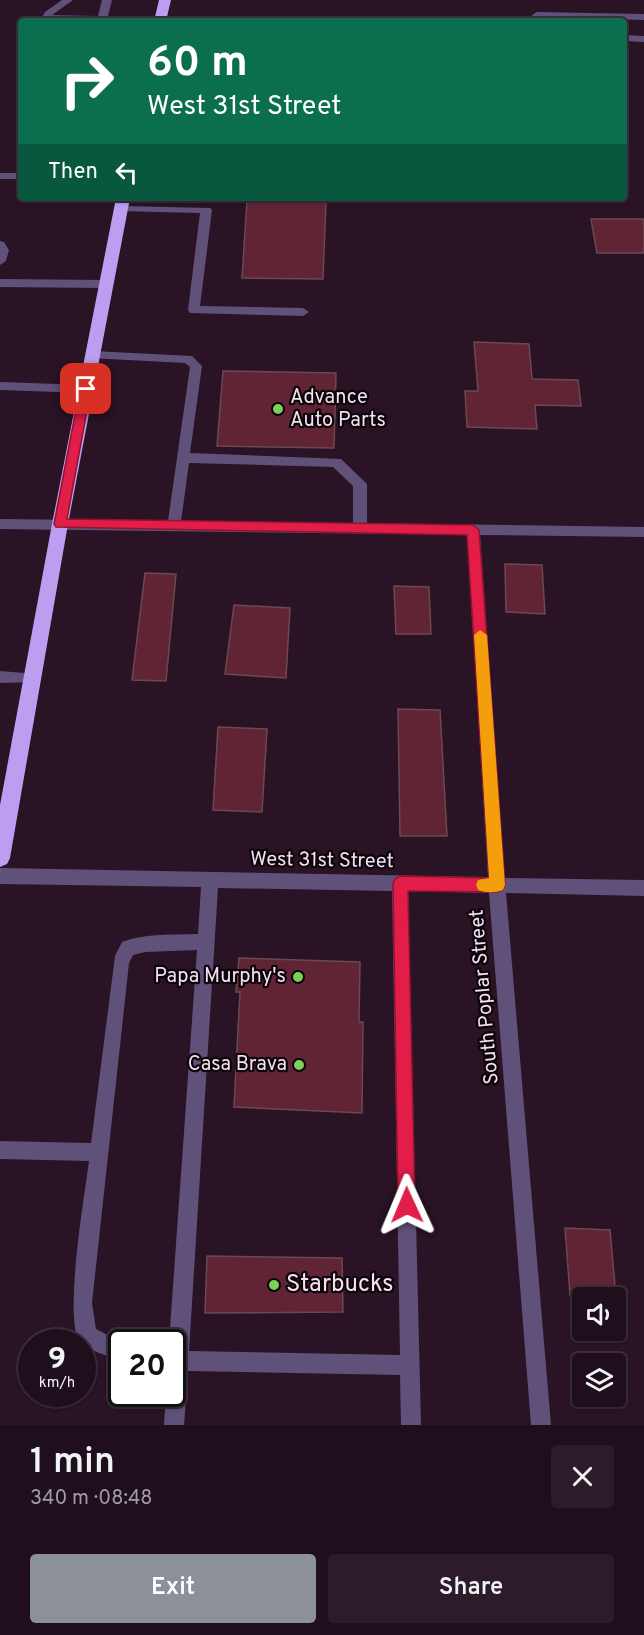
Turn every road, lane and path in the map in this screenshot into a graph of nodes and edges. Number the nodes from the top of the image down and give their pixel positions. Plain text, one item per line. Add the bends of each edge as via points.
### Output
1 (68, 0) edge
2 (107, 0) edge
3 (165, 0) edge
4 (537, 15) dead end
5 (644, 17) edge
6 (46, 18) edge
7 (98, 18) edge
8 (161, 18) edge
9 (627, 38) edge
10 (644, 39) edge
11 (0, 176) edge
12 (18, 176) edge
13 (122, 203) edge
14 (0, 245) edge
15 (0, 261) edge
16 (0, 283) edge
17 (106, 284) junction
18 (303, 312) dead end
19 (93, 355) junction
20 (0, 386) edge
21 (86, 389) junction
22 (183, 458) junction
23 (0, 524) edge
24 (60, 524) junction
25 (174, 526) junction
26 (360, 528) junction
27 (473, 530) junction
28 (644, 532) edge
29 (0, 677) edge
30 (32, 678) junction
31 (0, 858) edge
32 (0, 876) edge
33 (210, 880) junction
34 (400, 884) junction
35 (497, 885) junction
36 (644, 888) edge
37 (206, 942) junction
38 (0, 1150) edge
39 (99, 1152) junction
40 (177, 1329) edge
41 (108, 1346) edge
42 (186, 1361) edge
43 (410, 1365) junction
44 (174, 1407) edge
45 (174, 1425) edge
46 (411, 1425) edge
47 (541, 1425) edge

1 - 6 street
2 - 7 street
3 - 8 highway
4 - 5 street
9 - 10 street
11 - 12 street
13 - 17 highway
13 - 18 street via 206,210 194,310
14 - 15 street
16 - 17 street
17 - 19 highway
19 - 21 highway
19 - 22 street via 188,359 196,366
20 - 21 street
21 - 24 highway
22 - 25 street
22 - 26 street via 336,462 360,484
23 - 24 street
24 - 25 street
24 - 30 highway
25 - 26 street
26 - 27 street
27 - 28 street
27 - 35 street, South Poplar Street
29 - 30 street
30 - 31 highway
32 - 33 street, West 31st Street
33 - 34 street, West 31st Street
33 - 37 street
34 - 35 street, West 31st Street
34 - 43 street
35 - 36 street, West 31st Street
35 - 47 street, South Poplar Street
37 - 39 street via 128,948 121,962
37 - 40 street
38 - 39 street
39 - 41 street via 82,1303 87,1335
42 - 43 street
43 - 46 street
44 - 45 street

